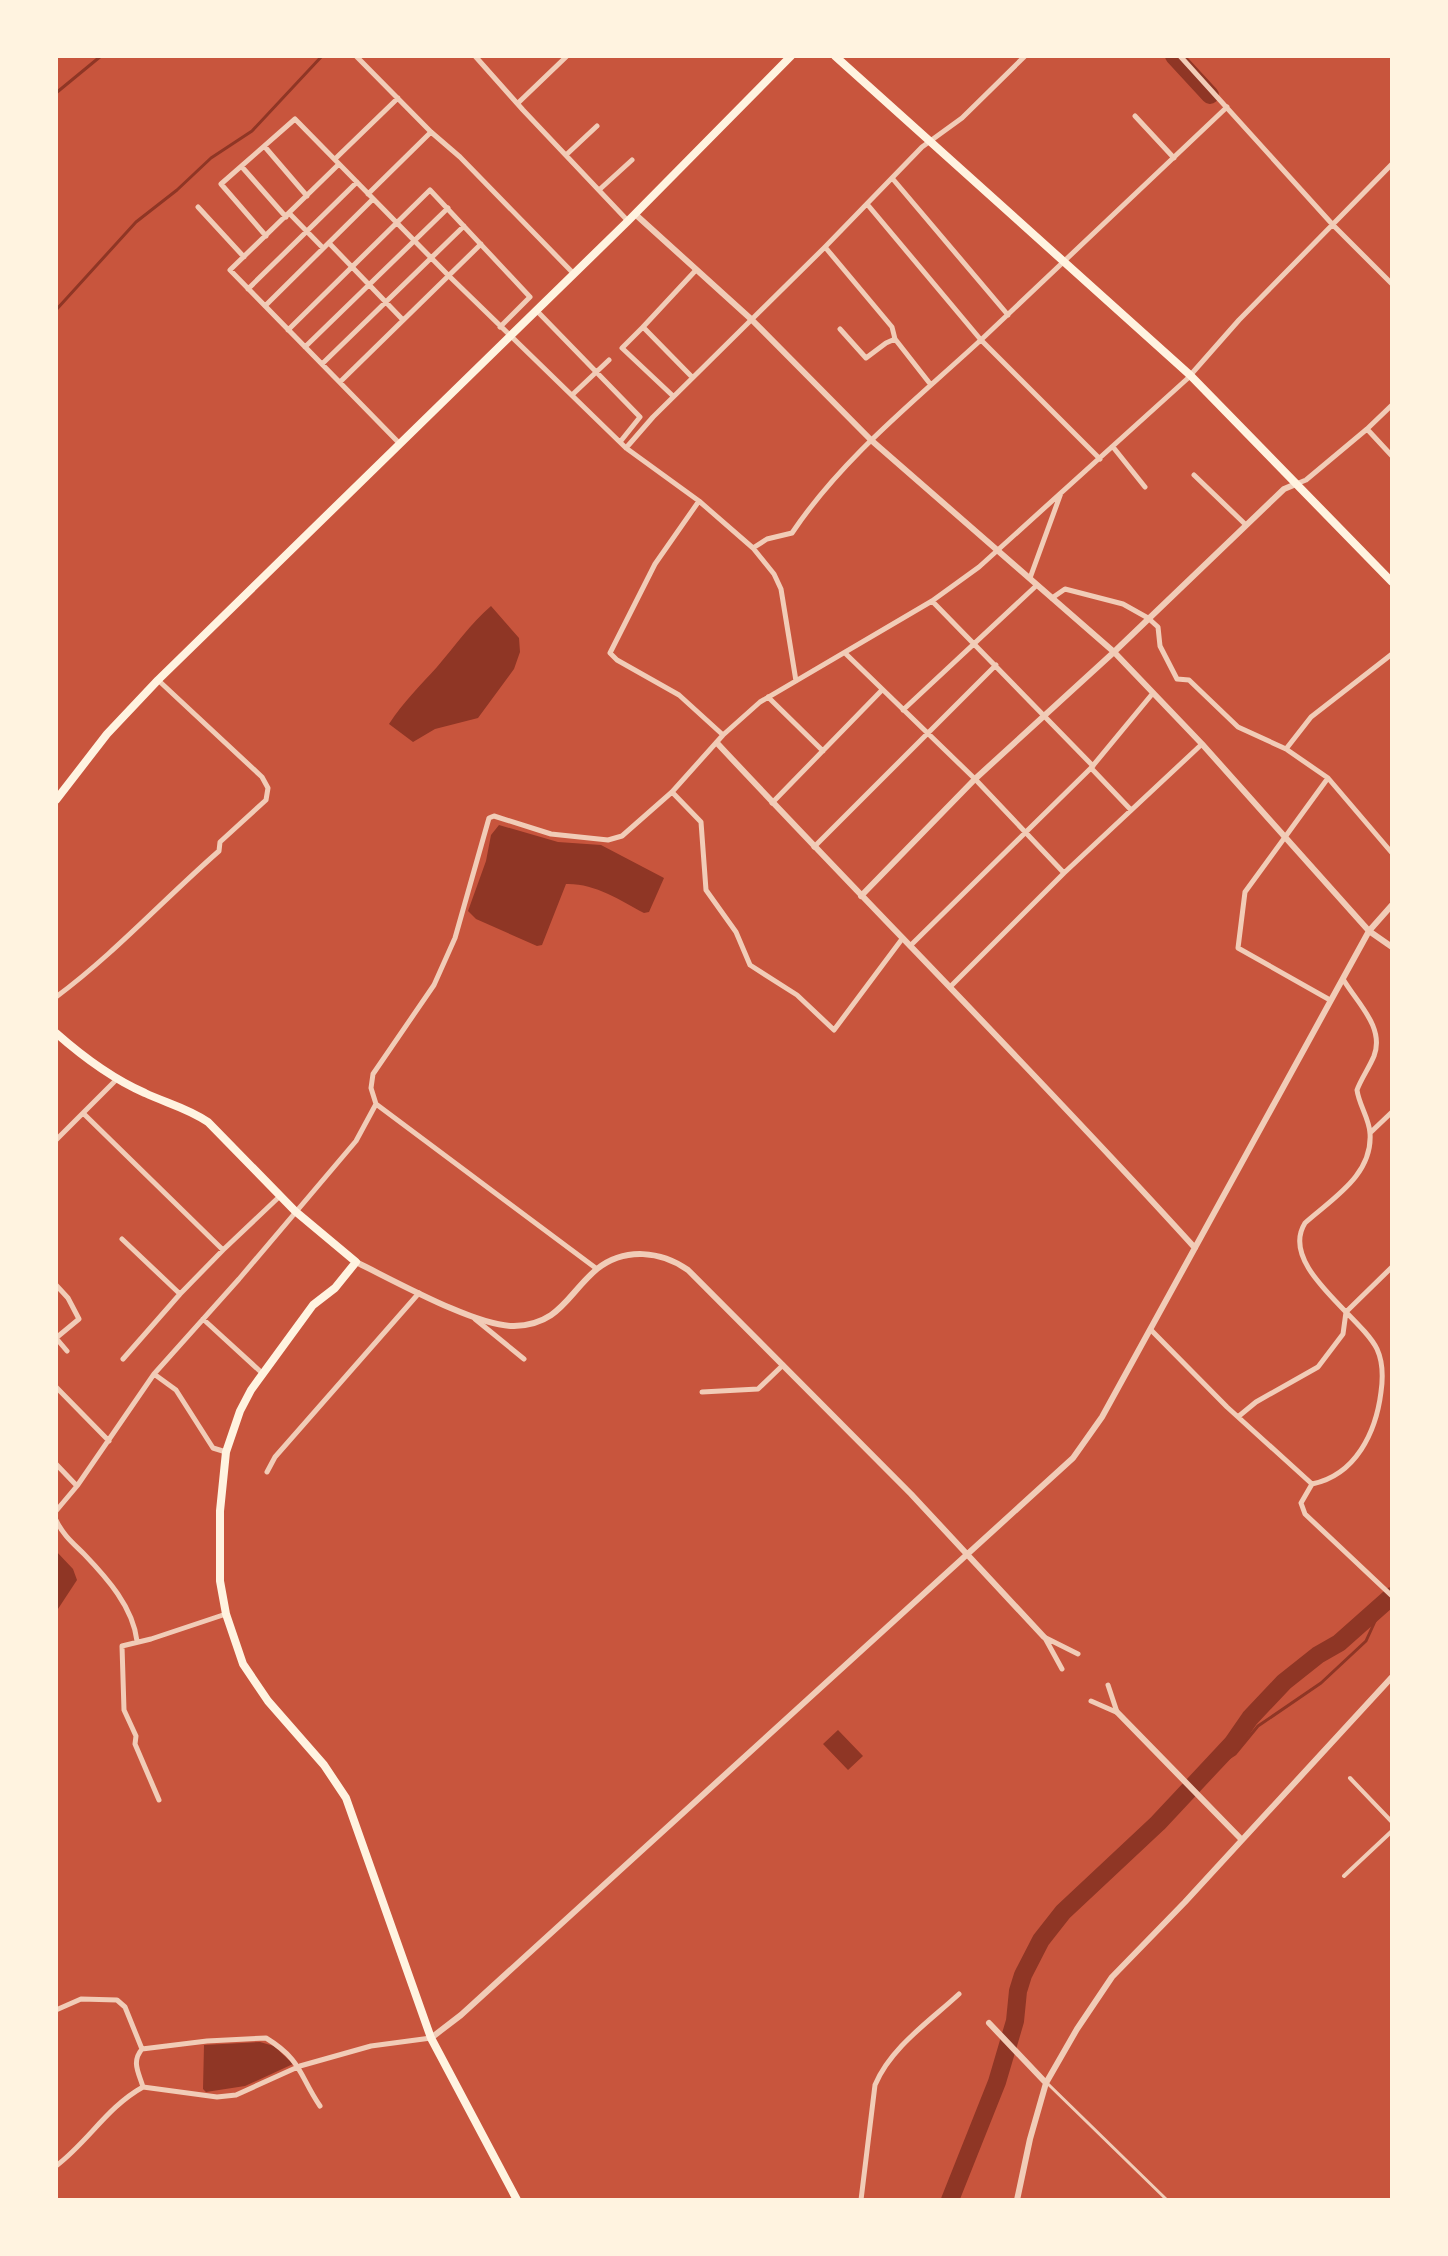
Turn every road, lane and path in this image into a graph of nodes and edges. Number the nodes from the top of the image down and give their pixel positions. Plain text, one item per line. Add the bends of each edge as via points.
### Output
1 (356, 56) edge
2 (475, 56) edge
3 (567, 56) edge
4 (791, 56) edge
5 (835, 56) edge
6 (1025, 56) edge
7 (1180, 56) edge
8 (398, 98) junction
9 (518, 103) junction
10 (1227, 107) junction
11 (1135, 116) dead end
12 (597, 126) dead end
13 (431, 132) junction
14 (930, 141) junction
15 (265, 147) junction
16 (566, 155) junction
17 (1174, 158) junction
18 (632, 160) dead end
19 (337, 162) junction
20 (1392, 165) edge
21 (242, 167) junction
22 (892, 178) junction
23 (357, 182) junction
24 (599, 190) junction
25 (307, 196) junction
26 (371, 197) junction
27 (867, 204) junction
28 (198, 207) dead end
29 (448, 208) junction
30 (287, 215) junction
31 (632, 218) junction
32 (396, 223) junction
33 (1333, 225) junction
34 (464, 226) junction
35 (307, 232) junction
36 (266, 236) junction
37 (414, 241) junction
38 (329, 243) junction
39 (481, 244) junction
40 (825, 247) junction
41 (323, 248) junction
42 (244, 257) junction
43 (430, 258) junction
44 (1065, 261) junction
45 (351, 266) junction
46 (696, 270) junction
47 (574, 274) junction
48 (448, 275) junction
49 (1392, 283) edge
50 (369, 285) junction
51 (248, 289) junction
52 (386, 302) junction
53 (265, 306) junction
54 (537, 311) junction
55 (1008, 315) junction
56 (751, 319) junction
57 (404, 320) junction
58 (500, 327) junction
59 (643, 327) junction
60 (840, 329) dead end
61 (288, 330) junction
62 (511, 337) junction
63 (895, 339) junction
64 (981, 340) junction
65 (305, 347) junction
66 (609, 360) dead end
67 (322, 364) junction
68 (596, 372) junction
69 (1190, 375) junction
70 (692, 377) junction
71 (340, 382) junction
72 (931, 385) junction
73 (571, 395) junction
74 (673, 396) junction
75 (1392, 405) edge
76 (1367, 429) junction
77 (871, 440) junction
78 (620, 442) junction
79 (401, 445) junction
80 (1113, 447) junction
81 (626, 448) junction
82 (1392, 456) edge
83 (1100, 459) junction
84 (1194, 475) dead end
85 (1296, 484) junction
86 (1145, 487) dead end
87 (1062, 492) junction
88 (699, 501) junction
89 (1246, 525) junction
90 (753, 548) junction
91 (995, 550) junction
92 (1030, 578) junction
93 (1392, 582) edge
94 (1037, 585) junction
95 (1052, 598) junction
96 (932, 601) junction
97 (1148, 618) junction
98 (975, 643) junction
99 (1114, 652) junction
100 (846, 654) junction
101 (1392, 654) edge
102 (996, 665) junction
103 (158, 680) junction
104 (796, 681) junction
105 (882, 690) junction
106 (1153, 693) junction
107 (768, 697) junction
108 (903, 710) junction
109 (1046, 714) junction
110 (925, 733) junction
111 (723, 735) junction
112 (717, 743) junction
113 (1202, 744) junction
114 (1286, 749) junction
115 (823, 751) junction
116 (1092, 767) junction
117 (1328, 778) junction
118 (975, 779) junction
119 (672, 792) junction
120 (56, 800) edge
121 (772, 803) junction
122 (1131, 810) junction
123 (1026, 832) junction
124 (1284, 838) junction
125 (814, 847) junction
126 (1392, 853) edge
127 (1064, 873) junction
128 (861, 896) junction
129 (1392, 905) edge
130 (1369, 931) junction
131 (902, 939) junction
132 (910, 946) junction
133 (1392, 947) edge
134 (1343, 979) junction
135 (951, 986) junction
136 (56, 997) edge
137 (1330, 1000) junction
138 (56, 1033) edge
139 (118, 1079) junction
140 (376, 1104) junction
141 (1392, 1112) edge
142 (83, 1113) junction
143 (1370, 1133) junction
144 (56, 1140) edge
145 (280, 1196) junction
146 (295, 1211) junction
147 (122, 1239) dead end
148 (1195, 1248) junction
149 (223, 1250) junction
150 (356, 1262) junction
151 (1392, 1267) edge
152 (597, 1269) junction
153 (56, 1285) edge
154 (420, 1292) junction
155 (180, 1294) junction
156 (1346, 1312) junction
157 (471, 1315) junction
158 (203, 1319) junction
159 (1151, 1330) junction
160 (56, 1338) edge
161 (67, 1351) dead end
162 (123, 1359) dead end
163 (524, 1359) dead end
164 (783, 1365) junction
165 (262, 1373) junction
166 (154, 1374) junction
167 (56, 1387) edge
168 (702, 1392) dead end
169 (1239, 1416) junction
170 (109, 1441) junction
171 (226, 1452) junction
172 (56, 1464) edge
173 (267, 1472) dead end
174 (1312, 1484) junction
175 (77, 1486) junction
176 (56, 1511) edge
177 (56, 1520) edge
178 (966, 1553) junction
179 (1390, 1594) edge
180 (226, 1614) junction
181 (1044, 1637) junction
182 (137, 1641) junction
183 (1078, 1654) dead end
184 (1062, 1669) dead end
185 (1392, 1677) edge
186 (1108, 1685) dead end
187 (1091, 1701) dead end
188 (1117, 1712) junction
189 (1350, 1778) dead end
190 (159, 1800) dead end
191 (1392, 1822) edge
192 (1392, 1831) edge
193 (1242, 1840) junction
194 (1344, 1876) dead end
195 (959, 1994) dead end
196 (56, 2010) edge
197 (989, 2023) dead end
198 (431, 2038) junction
199 (142, 2049) junction
200 (300, 2066) junction
201 (1046, 2083) junction
202 (143, 2087) junction
203 (320, 2106) dead end
204 (56, 2166) edge
205 (517, 2200) edge
206 (861, 2200) edge
207 (1017, 2200) edge
208 (1167, 2200) edge

1 - 8 street
2 - 9 street
3 - 9 street
4 - 31 main road
5 - 14 main road
6 - 14 street via 962,118
7 - 10 street
8 - 13 street
8 - 19 street
9 - 16 street
10 - 17 street
10 - 33 street
11 - 17 street
12 - 16 street
13 - 26 street
13 - 47 street
14 - 22 street
14 - 44 main road
15 - 19 street via 295,119
15 - 21 street
15 - 25 street
16 - 24 street
17 - 44 street
18 - 24 street
19 - 23 street
19 - 25 street
20 - 33 street
21 - 30 street
21 - 36 street via 221,184
22 - 27 street
22 - 55 street
23 - 26 street
23 - 35 street
24 - 31 street
25 - 30 street
26 - 32 street
26 - 38 street
27 - 40 street
27 - 64 street
28 - 42 street
29 - 32 street via 430,190
29 - 34 street
29 - 37 street
30 - 35 street
30 - 36 street
31 - 46 street
31 - 47 main road
32 - 37 street
32 - 45 street
33 - 49 street
33 - 69 street
34 - 39 street
34 - 43 street
35 - 41 street
35 - 51 street
36 - 42 street
37 - 43 street
37 - 50 street
38 - 41 street
38 - 45 street
39 - 48 street
39 - 58 street via 530,297
40 - 56 street
40 - 63 street via 892,327
41 - 53 street
42 - 51 street via 230,270
43 - 48 street
43 - 52 street
44 - 55 street
44 - 69 main road
45 - 50 street
45 - 61 street
46 - 56 street
46 - 59 street
47 - 54 main road
48 - 57 street
48 - 58 street
50 - 52 street
50 - 65 street
51 - 53 street
52 - 57 street
52 - 67 street
53 - 61 street
54 - 62 main road
54 - 68 street
55 - 64 street
56 - 70 street
56 - 77 street
57 - 71 street
58 - 62 street
59 - 70 street
59 - 74 street via 622,348
60 - 63 street via 866,358
61 - 65 street
62 - 73 street
62 - 79 main road
63 - 72 street
64 - 72 street
64 - 83 street
65 - 67 street
66 - 68 street
67 - 71 street
68 - 73 street
68 - 78 street via 640,417
69 - 80 street
69 - 85 main road
70 - 74 street
71 - 79 street
72 - 77 street
73 - 78 street
74 - 81 street
75 - 76 street
76 - 82 street
76 - 85 street
77 - 90 street via 825,487 792,533
77 - 91 street
78 - 81 street
79 - 103 main road
80 - 83 street
80 - 86 street
81 - 88 street
83 - 87 street
84 - 89 street
85 - 89 street
85 - 93 main road
87 - 91 street
87 - 92 street
88 - 90 street
88 - 111 street via 655,564 610,653 679,695
89 - 97 street
90 - 104 street via 781,589
91 - 92 street
91 - 96 street
92 - 94 street
94 - 95 street
94 - 98 street
95 - 97 street via 1065,589 1123,604
95 - 99 street
96 - 98 street
96 - 100 street
97 - 99 street
97 - 114 street via 1158,627 1160,646 1177,679 1189,680 1238,727
98 - 102 street
98 - 108 street
99 - 106 street
99 - 109 street
100 - 104 street
100 - 105 street
101 - 114 street via 1319,709
102 - 109 street
102 - 110 street
103 - 120 main road
103 - 136 street via 262,777 268,788 266,800 116,948
104 - 107 street
105 - 108 street
105 - 115 street
106 - 113 street
106 - 116 street
107 - 111 street
107 - 115 street
108 - 110 street
109 - 116 street
109 - 118 street
110 - 118 street
110 - 125 street
111 - 112 street
112 - 119 street
112 - 121 street
113 - 122 street
113 - 124 street
114 - 117 street
115 - 121 street
116 - 122 street
116 - 123 street
117 - 124 street
117 - 126 street
118 - 123 street
118 - 128 street
119 - 131 street via 701,822 706,890 736,932 750,965 797,995 834,1030
119 - 140 street via 622,836 608,840 551,834 489,818 455,938 434,985 373,1074
121 - 125 street
122 - 127 street
123 - 127 street
123 - 132 street
124 - 130 street
124 - 137 street via 1245,892 1238,948
125 - 128 street
127 - 135 street
128 - 131 street
129 - 130 street
130 - 133 street
130 - 134 street
131 - 132 street
132 - 135 street
134 - 137 street
134 - 143 street via 1378,1037 1357,1090
135 - 148 street
137 - 148 street
138 - 139 main road
139 - 142 street
139 - 145 main road via 199,1116
140 - 146 street via 356,1141
140 - 152 street
141 - 143 street
142 - 144 street
142 - 149 street
143 - 156 street via 1362,1170 1302,1228 1309,1271
145 - 146 main road
145 - 149 street
146 - 150 main road
146 - 158 street
147 - 155 street
148 - 159 street
149 - 155 street
150 - 154 street
150 - 165 main road via 308,1312
151 - 156 street
152 - 157 street via 548,1318 512,1326
152 - 164 street via 637,1253 675,1261
153 - 160 street via 79,1319
154 - 157 street
154 - 173 street
155 - 162 street
156 - 169 street via 1343,1334 1318,1367
156 - 174 street via 1378,1351 1382,1382 1376,1419 1348,1465
157 - 163 street
158 - 165 street
158 - 166 street
159 - 169 street
159 - 178 street via 1089,1439
160 - 161 street
164 - 168 street via 758,1389
164 - 178 street
165 - 171 main road via 240,1411
166 - 170 street
166 - 171 street via 176,1390 213,1448
167 - 170 street
169 - 174 street
170 - 175 street
171 - 180 main road via 220,1536
172 - 175 street
174 - 179 street via 1301,1503 1305,1514
175 - 176 street
177 - 182 street via 62,1534 113,1588 135,1626
178 - 181 street
178 - 198 street
180 - 182 street
180 - 198 main road via 255,1683 346,1798
181 - 183 street
181 - 184 street
182 - 190 street via 122,1646 124,1710
185 - 193 street
186 - 188 street
187 - 188 street
188 - 193 street
189 - 191 street
192 - 194 street
193 - 201 street via 1112,1977
195 - 206 street via 880,2072
196 - 199 street via 81,1999 117,2000
197 - 201 street
198 - 200 street via 371,2046
198 - 205 main road
199 - 200 street via 266,2038
199 - 202 street via 136,2063
200 - 202 street via 252,2089 217,2097
200 - 203 street
201 - 207 street
201 - 208 lane
202 - 204 street via 106,2115

